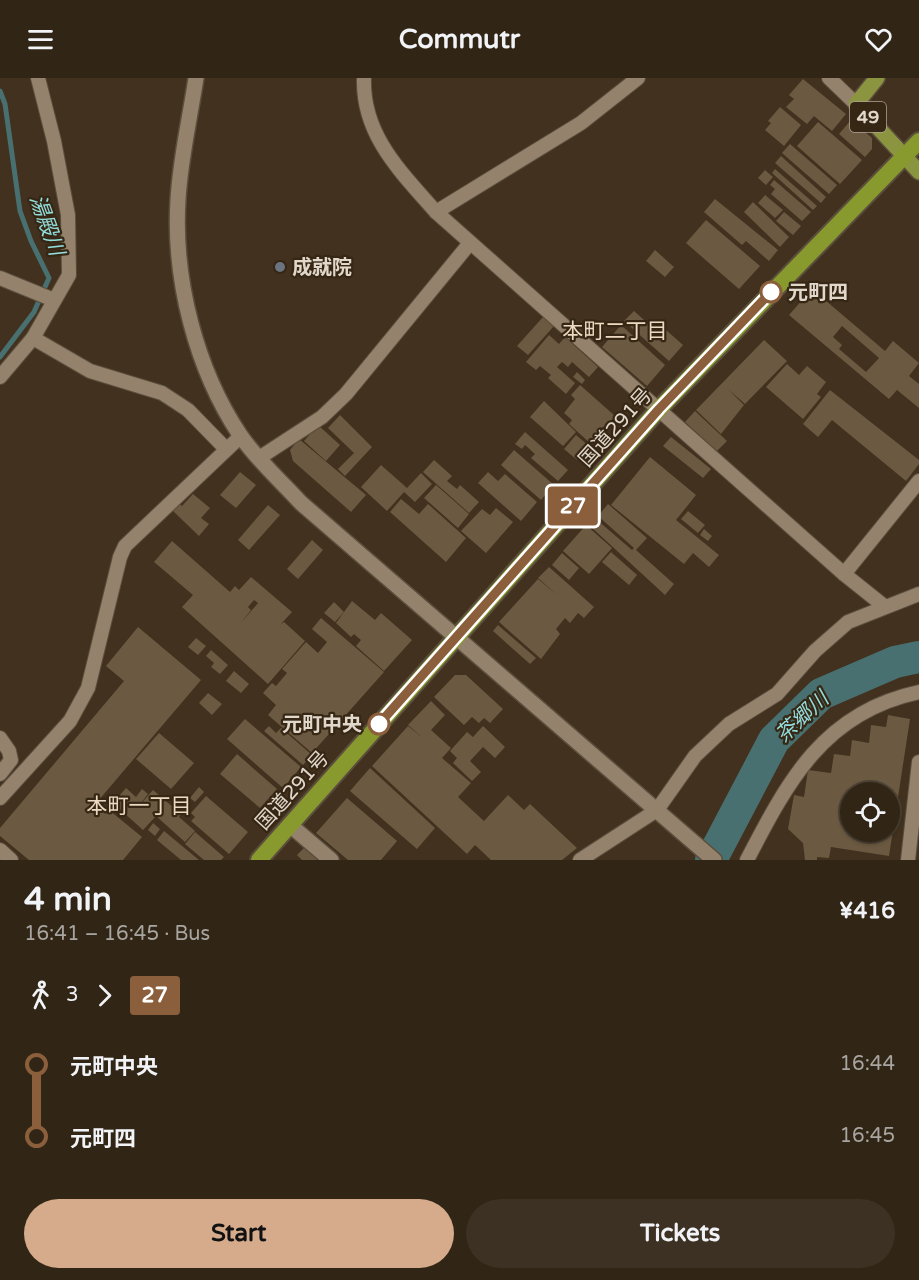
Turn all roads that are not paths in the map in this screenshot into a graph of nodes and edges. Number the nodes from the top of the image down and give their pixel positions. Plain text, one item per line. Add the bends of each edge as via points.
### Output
1 (38, 78) edge
2 (196, 78) edge
3 (364, 78) edge
4 (638, 78) edge
5 (829, 78) edge
6 (877, 78) edge
7 (856, 104) junction
8 (919, 141) edge
9 (902, 156) junction
10 (919, 172) edge
11 (436, 212) junction
12 (470, 243) junction
13 (0, 278) edge
14 (53, 300) junction
15 (33, 338) junction
16 (0, 377) edge
17 (659, 409) junction
18 (241, 436) junction
19 (226, 449) junction
20 (259, 459) junction
21 (919, 481) edge
22 (844, 573) junction
23 (919, 594) edge
24 (884, 606) junction
25 (458, 636) junction
26 (919, 692) edge
27 (0, 738) edge
28 (919, 762) edge
29 (0, 774) edge
30 (0, 798) edge
31 (657, 810) junction
32 (290, 825) junction
33 (0, 850) edge
34 (12, 860) edge
35 (259, 860) edge
36 (331, 860) edge
37 (580, 860) edge
38 (714, 860) edge
39 (747, 860) edge
40 (908, 860) edge

1 - 14 street via 68,215 69,275
2 - 18 street via 178,201 181,279 202,357
3 - 11 street via 364,98 374,134
4 - 11 street via 581,123
5 - 7 street
6 - 7 main road, 49
7 - 9 main road, 49
8 - 9 highway, 国道291号
9 - 10 main road
9 - 17 highway, 国道291号
11 - 12 street
12 - 17 street
12 - 20 street via 346,394 322,417
13 - 14 street
14 - 15 street
15 - 16 street
15 - 19 street via 90,371 162,393 188,410
17 - 22 street
17 - 25 highway, 国道291号
18 - 19 street
18 - 20 street
19 - 30 street via 125,546 88,688 70,720
20 - 25 street via 301,503
21 - 22 street
22 - 24 street
23 - 24 street
24 - 31 street via 848,622 815,651 777,694 729,724 694,756
25 - 31 street
25 - 32 highway, 国道291号
26 - 39 street via 876,704 823,741 801,765
27 - 29 street via 11,760
28 - 40 street
31 - 37 street
31 - 38 street
32 - 35 highway, 国道291号
32 - 36 street
33 - 34 street

